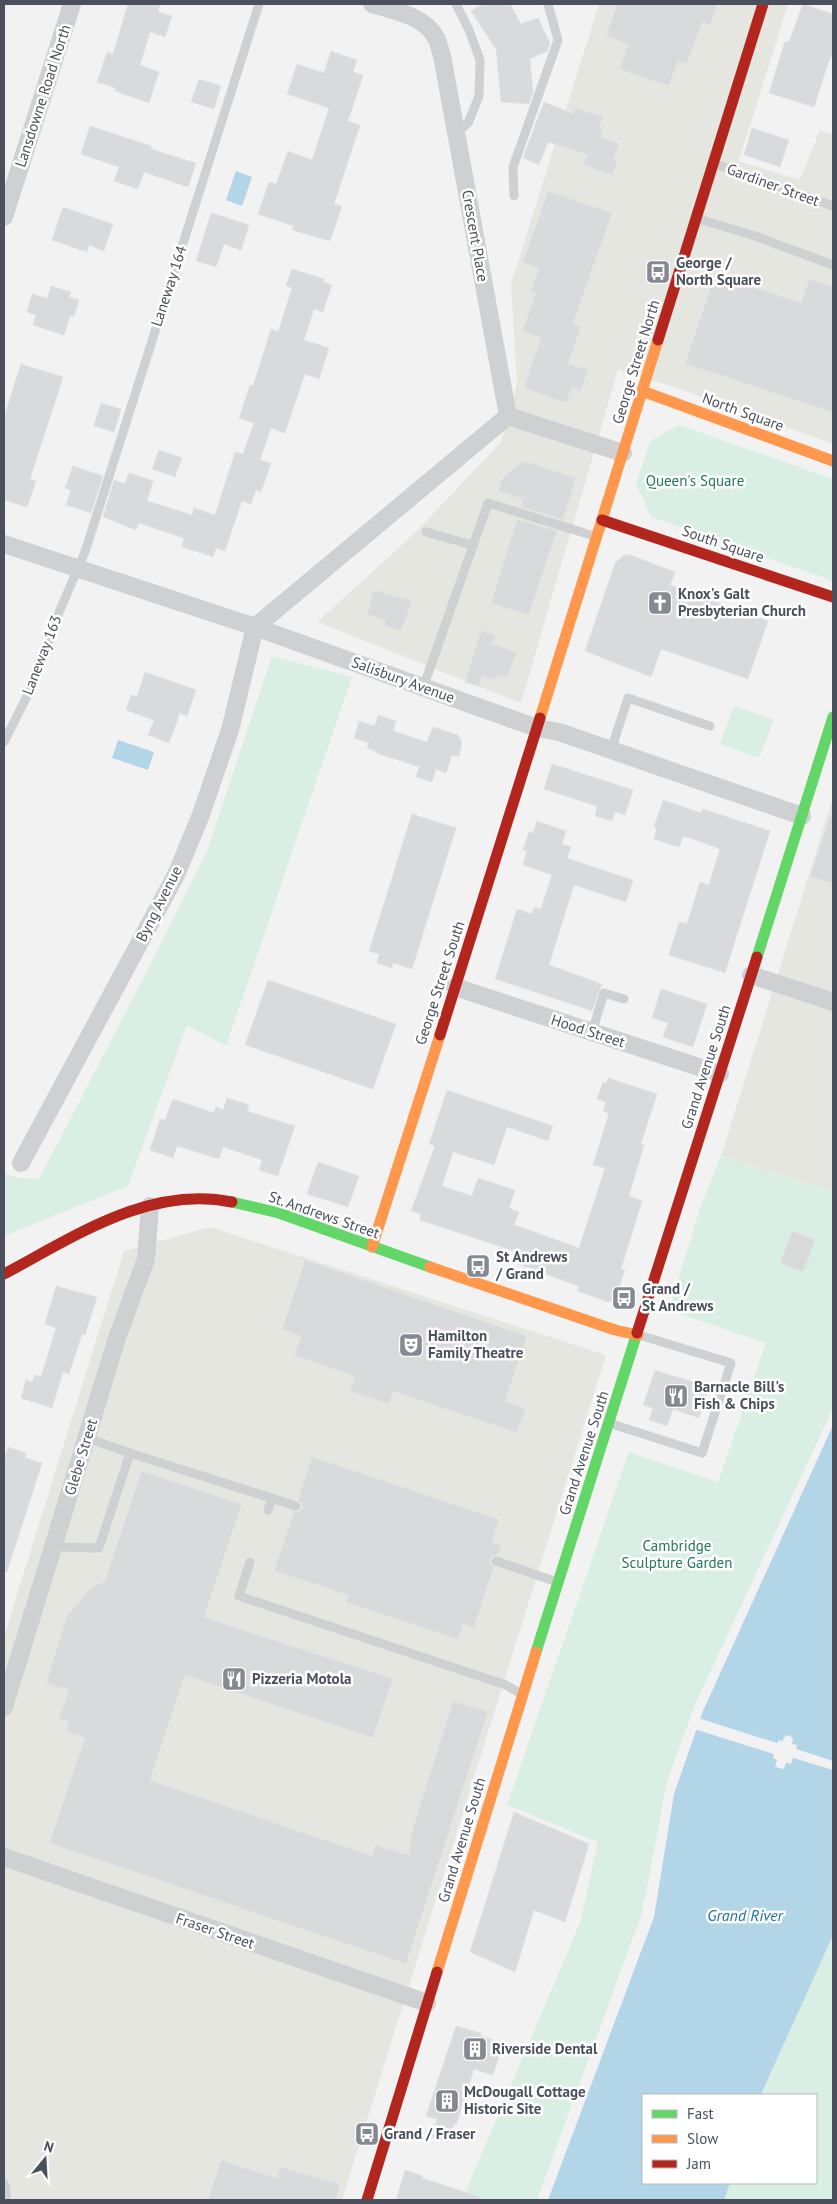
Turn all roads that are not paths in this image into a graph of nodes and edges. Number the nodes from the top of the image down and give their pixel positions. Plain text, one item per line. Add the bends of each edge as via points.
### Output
1 (72, 4) edge
2 (259, 4) edge
3 (372, 4) edge
4 (456, 4) edge
5 (548, 4) edge
6 (763, 4) edge
7 (456, 134) junction
8 (714, 163) junction
9 (514, 196) dead end
10 (833, 206) edge
11 (4, 217) edge
12 (696, 218) junction
13 (833, 265) edge
14 (642, 391) junction
15 (508, 416) junction
16 (623, 453) junction
17 (833, 461) edge
18 (602, 520) junction
19 (426, 532) dead end
20 (597, 537) junction
21 (4, 544) edge
22 (472, 546) junction
23 (79, 569) junction
24 (833, 597) edge
25 (255, 626) junction
26 (423, 688) junction
27 (833, 717) edge
28 (710, 726) dead end
29 (537, 728) junction
30 (4, 742) edge
31 (611, 750) junction
32 (802, 816) junction
33 (751, 975) junction
34 (455, 988) junction
35 (624, 999) dead end
36 (833, 1002) edge
37 (592, 1032) junction
38 (720, 1074) junction
39 (21, 1163) dead end
40 (150, 1206) junction
41 (372, 1247) junction
42 (4, 1274) edge
43 (638, 1335) junction
44 (609, 1423) junction
45 (87, 1438) junction
46 (130, 1452) junction
47 (272, 1498) junction
48 (296, 1506) dead end
49 (268, 1510) dead end
50 (53, 1548) junction
51 (496, 1561) dead end
52 (250, 1562) dead end
53 (558, 1582) junction
54 (523, 1695) junction
55 (4, 1707) edge
56 (5, 1862) edge
57 (427, 2003) junction
58 (4, 2183) edge
59 (6, 2200) edge
60 (367, 2200) edge

1 - 11 street, Lansdowne Road North
2 - 23 lane, Laneway 164
3 - 7 street, Crescent Place via 407,15 426,25 436,37
4 - 7 lane via 480,60 479,96 468,123
5 - 9 lane via 558,40 513,167
6 - 8 main road, George Street North
7 - 15 street, Crescent Place
8 - 10 lane, Gardiner Street
8 - 12 main road, George Street North
12 - 13 lane
12 - 14 main road, George Street North
14 - 16 main road, George Street North
14 - 17 main road, North Square
15 - 16 street
15 - 25 street
16 - 18 main road, George Street North
18 - 20 main road, George Street North
18 - 24 main road, South Square
19 - 22 lane
20 - 22 lane via 488,503
20 - 29 main road, George Street North
21 - 23 street, Salisbury Avenue
22 - 26 lane
23 - 25 street, Salisbury Avenue
23 - 30 lane, Laneway 163 via 34,682
25 - 26 street, Salisbury Avenue
25 - 39 street, Byng Avenue via 230,730 176,875
26 - 29 street, Salisbury Avenue
27 - 32 main road, Grand Avenue South
28 - 31 lane via 628,698
29 - 31 street, Salisbury Avenue
29 - 34 main road, George Street South
31 - 32 street, Salisbury Avenue
32 - 33 main road, Grand Avenue South
33 - 36 street
33 - 38 main road, Grand Avenue South
34 - 37 street, Hood Street
34 - 41 main road, George Street South
35 - 37 lane via 604,993
37 - 38 street, Hood Street
38 - 43 main road, Grand Avenue South
40 - 41 main road, St. Andrews Street via 187,1199 224,1200
40 - 42 main road, St. Andrews Street via 106,1220
40 - 45 street, Glebe Street via 146,1258 117,1338
41 - 43 main road, St. Andrews Street
43 - 44 main road, Grand Avenue South
43 - 44 lane via 731,1364 702,1453
44 - 53 main road, Grand Avenue South
45 - 46 lane
45 - 50 street, Glebe Street
46 - 47 lane
46 - 50 lane via 99,1548
47 - 48 lane
47 - 49 lane
50 - 55 street, Glebe Street
51 - 53 lane
52 - 54 lane via 239,1596 506,1685
53 - 54 main road, Grand Avenue South
54 - 57 main road, Grand Avenue South
56 - 57 street, Fraser Street
57 - 60 main road, Grand Avenue South
58 - 59 lane

